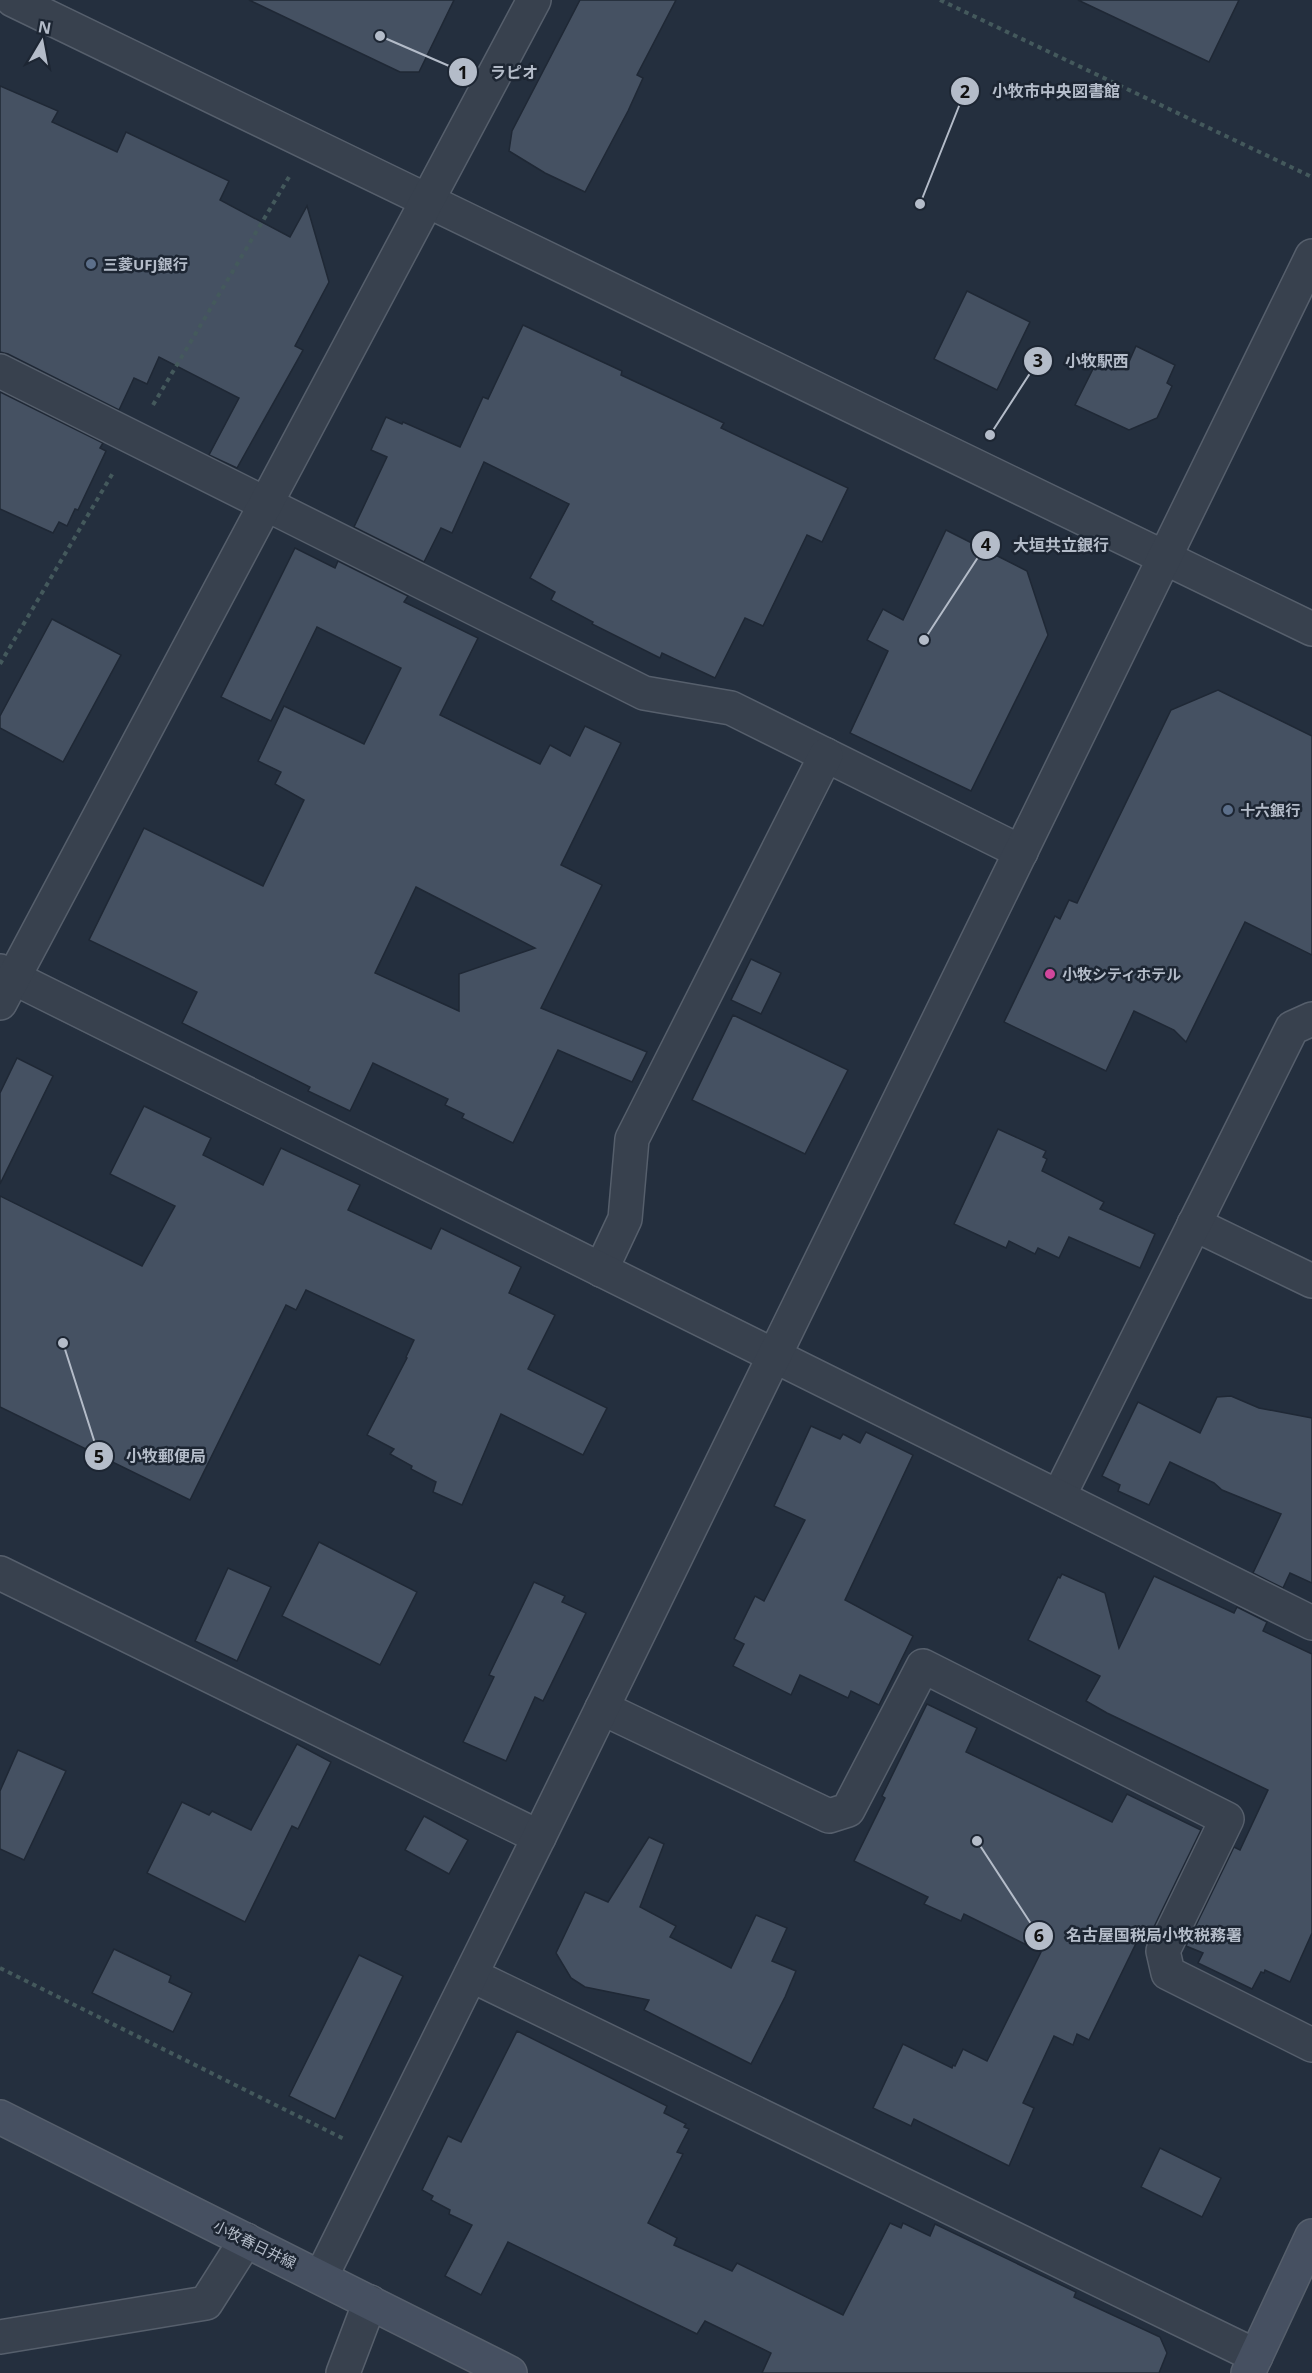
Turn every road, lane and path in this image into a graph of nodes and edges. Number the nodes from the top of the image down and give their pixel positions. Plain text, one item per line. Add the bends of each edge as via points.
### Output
1 (13, 0) edge
2 (534, 0) edge
3 (940, 0) edge
4 (1312, 177) edge
5 (427, 199) junction
6 (1312, 256) edge
7 (0, 371) edge
8 (266, 502) junction
9 (1165, 558) junction
10 (1312, 630) edge
11 (826, 755) junction
12 (1021, 852) junction
13 (5, 984) edge
14 (1312, 1019) edge
15 (1194, 1224) junction
16 (601, 1270) junction
17 (1312, 1281) edge
18 (774, 1357) junction
19 (1059, 1496) junction
20 (0, 1574) edge
21 (1312, 1623) edge
22 (602, 1708) junction
23 (539, 1836) junction
24 (0, 1968) edge
25 (471, 1975) junction
26 (1312, 2045) edge
27 (0, 2117) edge
28 (381, 2157) junction
29 (1312, 2236) edge
30 (246, 2240) junction
31 (321, 2277) junction
32 (370, 2302) junction
33 (0, 2337) edge
34 (1252, 2364) edge
35 (343, 2373) edge
36 (510, 2373) edge

1 - 5 street
2 - 5 street
3 - 4 path
5 - 8 street
5 - 9 street
6 - 9 street
7 - 8 street
8 - 11 street via 645,693 731,708
8 - 13 street
9 - 10 street
9 - 12 street
11 - 12 street
11 - 16 street via 632,1139 625,1219
12 - 18 street
13 - 16 street
14 - 15 street via 1292,1028
15 - 17 street
15 - 19 street
16 - 18 street
18 - 19 street
18 - 22 street
19 - 21 street
20 - 23 street
22 - 23 street
22 - 26 street via 830,1816 848,1810 922,1666 1227,1819 1163,1952 1168,1973
23 - 25 street
24 - 28 path
25 - 28 street
25 - 34 street
27 - 30 main road, 小牧春日井線
28 - 31 street
29 - 34 main road
30 - 31 main road, 小牧春日井線
30 - 33 street via 206,2303
31 - 32 main road, 小牧春日井線
32 - 35 street
32 - 36 main road, 小牧春日井線

